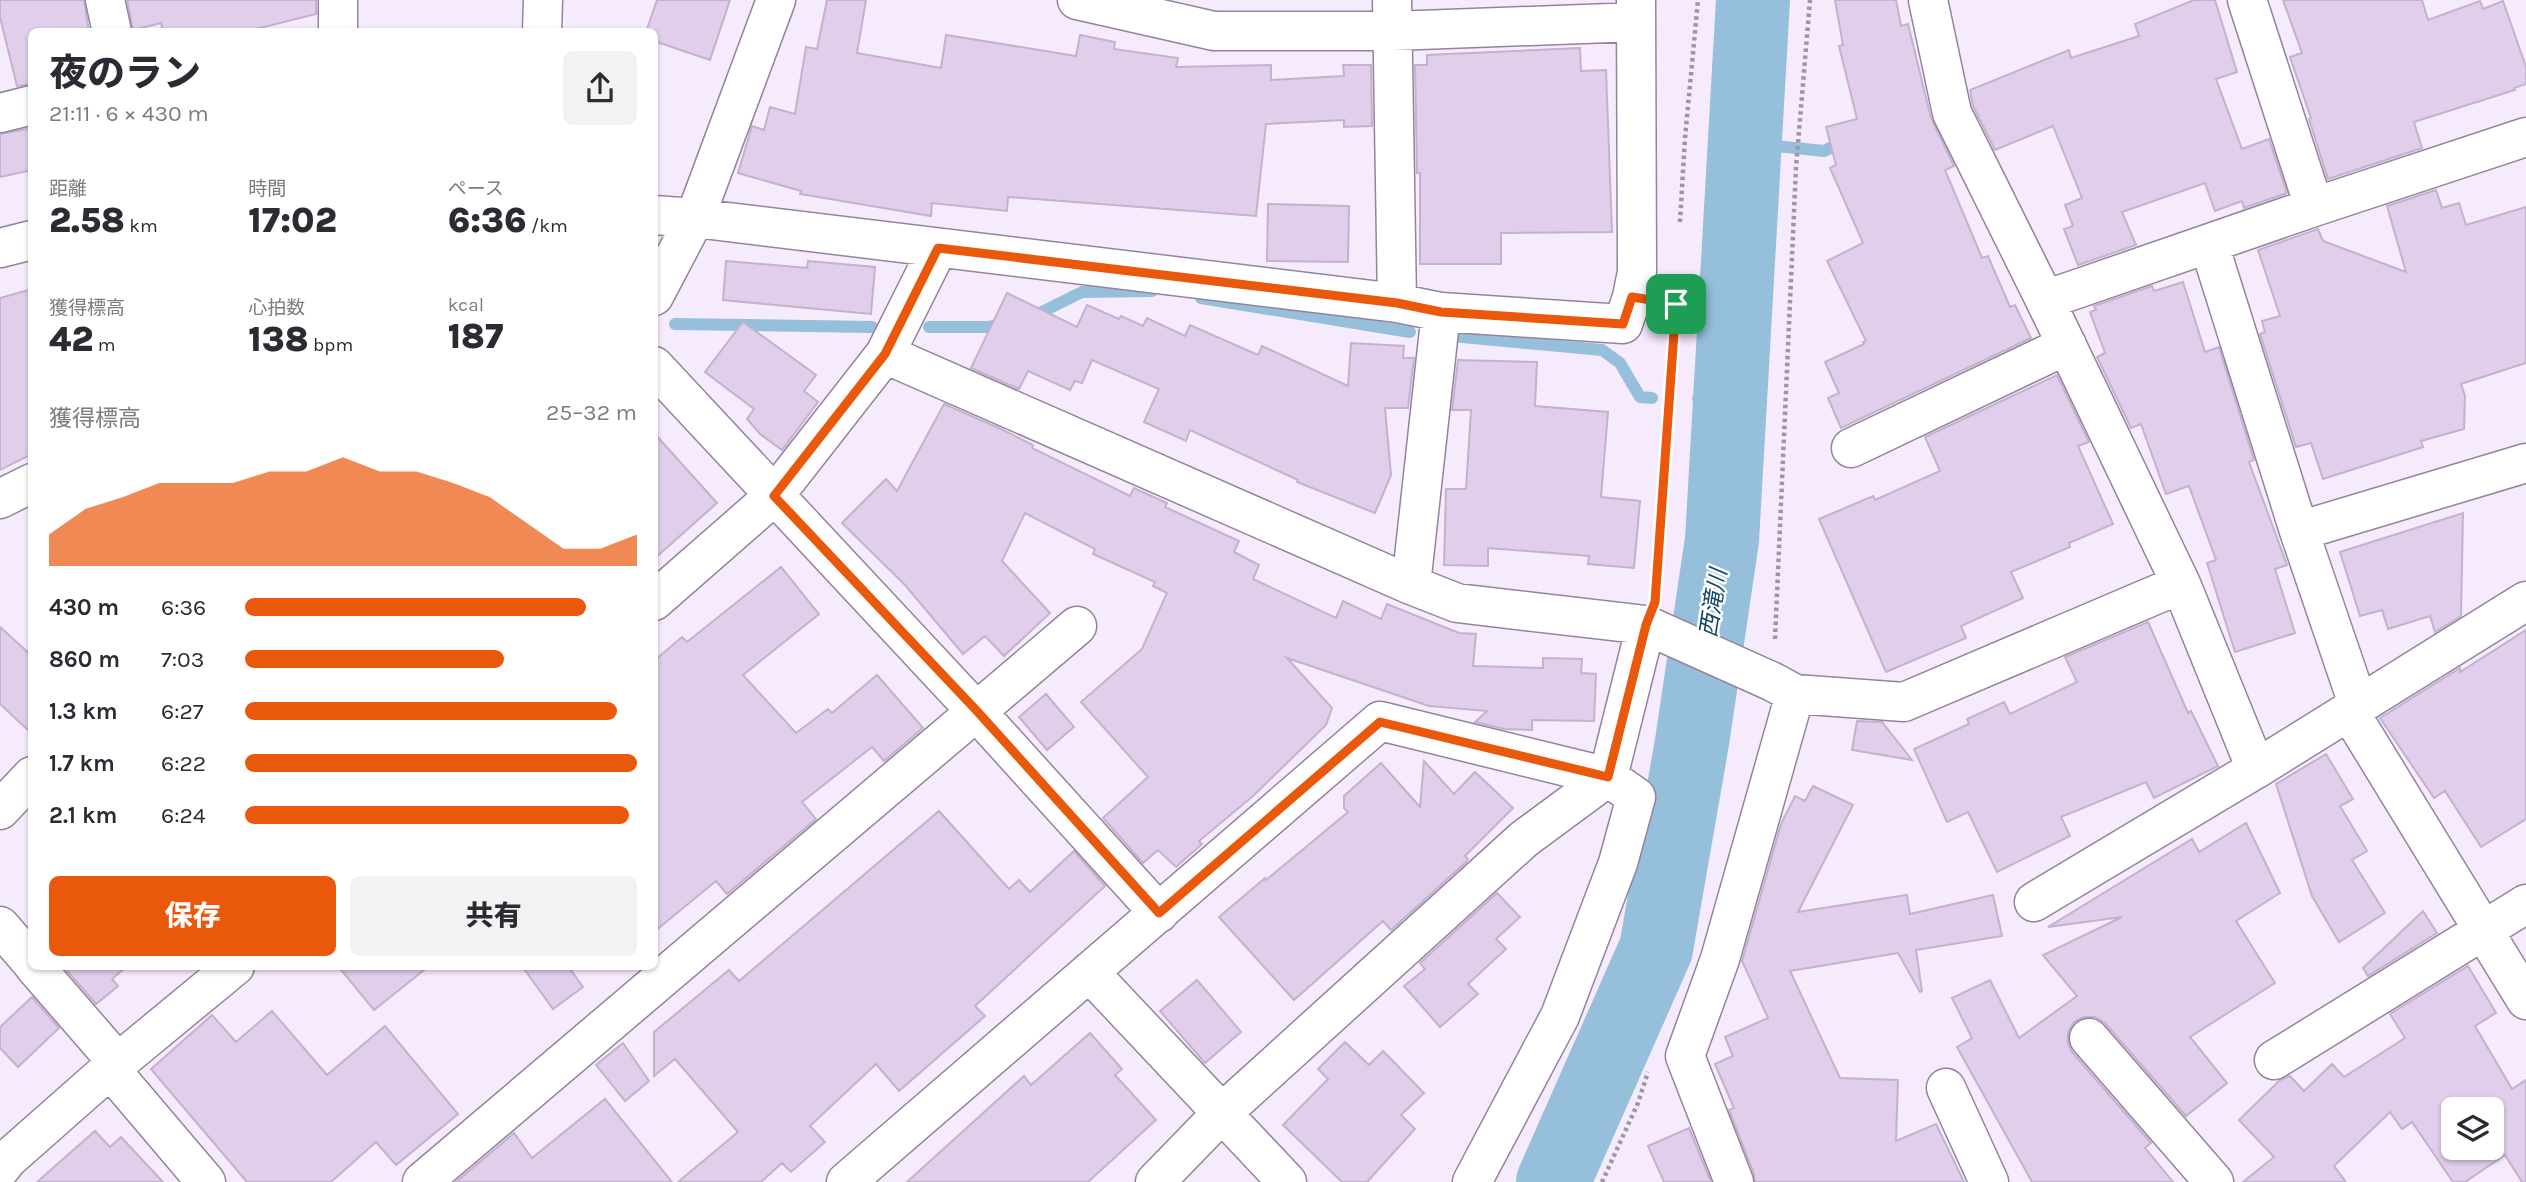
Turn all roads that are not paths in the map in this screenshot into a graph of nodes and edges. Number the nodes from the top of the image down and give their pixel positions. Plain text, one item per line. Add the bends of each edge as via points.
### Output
1 (105, 0) edge
2 (338, 0) edge
3 (543, 0) edge
4 (776, 0) edge
5 (1928, 0) edge
6 (2247, 0) edge
7 (1090, 1) edge
8 (1636, 11) edge
9 (1392, 16) edge
10 (111, 28) edge
11 (338, 28) edge
12 (542, 28) edge
13 (28, 106) edge
14 (0, 113) edge
15 (2526, 137) edge
16 (2314, 207) junction
17 (658, 215) edge
18 (695, 218) junction
19 (28, 241) edge
20 (2209, 244) junction
21 (0, 248) edge
22 (938, 248) junction
23 (658, 288) edge
24 (2045, 300) junction
25 (1397, 303) junction
26 (1441, 312) junction
27 (2067, 345) junction
28 (885, 354) junction
29 (658, 370) edge
30 (1851, 448) dead end
31 (2526, 463) edge
32 (28, 485) edge
33 (774, 496) junction
34 (0, 499) edge
35 (2299, 531) junction
36 (2181, 584) junction
37 (1411, 585) junction
38 (658, 598) edge
39 (2526, 601) edge
40 (1077, 626) dead end
41 (1656, 630) junction
42 (1773, 683) junction
43 (2354, 707) junction
44 (976, 710) junction
45 (2256, 769) junction
46 (1608, 777) junction
47 (28, 780) edge
48 (0, 810) edge
49 (2035, 902) dead end
50 (2526, 904) edge
51 (1159, 913) junction
52 (0, 926) edge
53 (2482, 930) junction
54 (28, 958) edge
55 (38, 970) edge
56 (230, 970) edge
57 (1088, 972) junction
58 (2526, 1000) edge
59 (2089, 1038) dead end
60 (2274, 1060) dead end
61 (114, 1066) junction
62 (1946, 1088) dead end
63 (1223, 1112) junction
64 (0, 1169) edge
65 (206, 1182) edge
66 (422, 1182) edge
67 (846, 1182) edge
68 (1155, 1182) edge
69 (1287, 1182) edge
70 (1472, 1182) edge
71 (1734, 1182) edge
72 (1989, 1182) edge
73 (2214, 1182) edge

1 - 10 street
2 - 11 street
3 - 12 street
4 - 18 street
5 - 24 street via 1952,113
6 - 16 street
7 - 9 street via 1214,31
8 - 9 street
8 - 26 street via 1637,272 1623,324
9 - 25 street
13 - 14 street
15 - 16 street
16 - 20 street
17 - 18 street
18 - 22 street
18 - 23 street
19 - 21 street
20 - 24 street
20 - 35 street
22 - 25 street
22 - 28 street
24 - 27 street
25 - 26 street
26 - 37 street
27 - 30 street
27 - 36 street
28 - 33 street
28 - 37 street
29 - 33 street
31 - 35 street
32 - 34 street
33 - 38 street
33 - 44 street
35 - 43 street
36 - 42 street via 1904,702
36 - 45 street
37 - 41 street via 1457,603
39 - 43 street
40 - 44 street
41 - 42 street
41 - 46 street
42 - 71 street via 1720,959 1685,1056
43 - 45 street
43 - 53 street
44 - 51 street
44 - 66 street
45 - 49 street
46 - 51 street via 1380,722
46 - 63 street via 1524,839
46 - 70 street via 1636,796 1618,863 1560,1016
47 - 48 street
50 - 53 street
51 - 57 street
52 - 54 street
53 - 58 street
53 - 60 street
55 - 61 street
56 - 61 street
57 - 63 street
57 - 67 street
59 - 73 street
61 - 64 street
61 - 65 street
62 - 72 street
63 - 68 street
63 - 69 street

